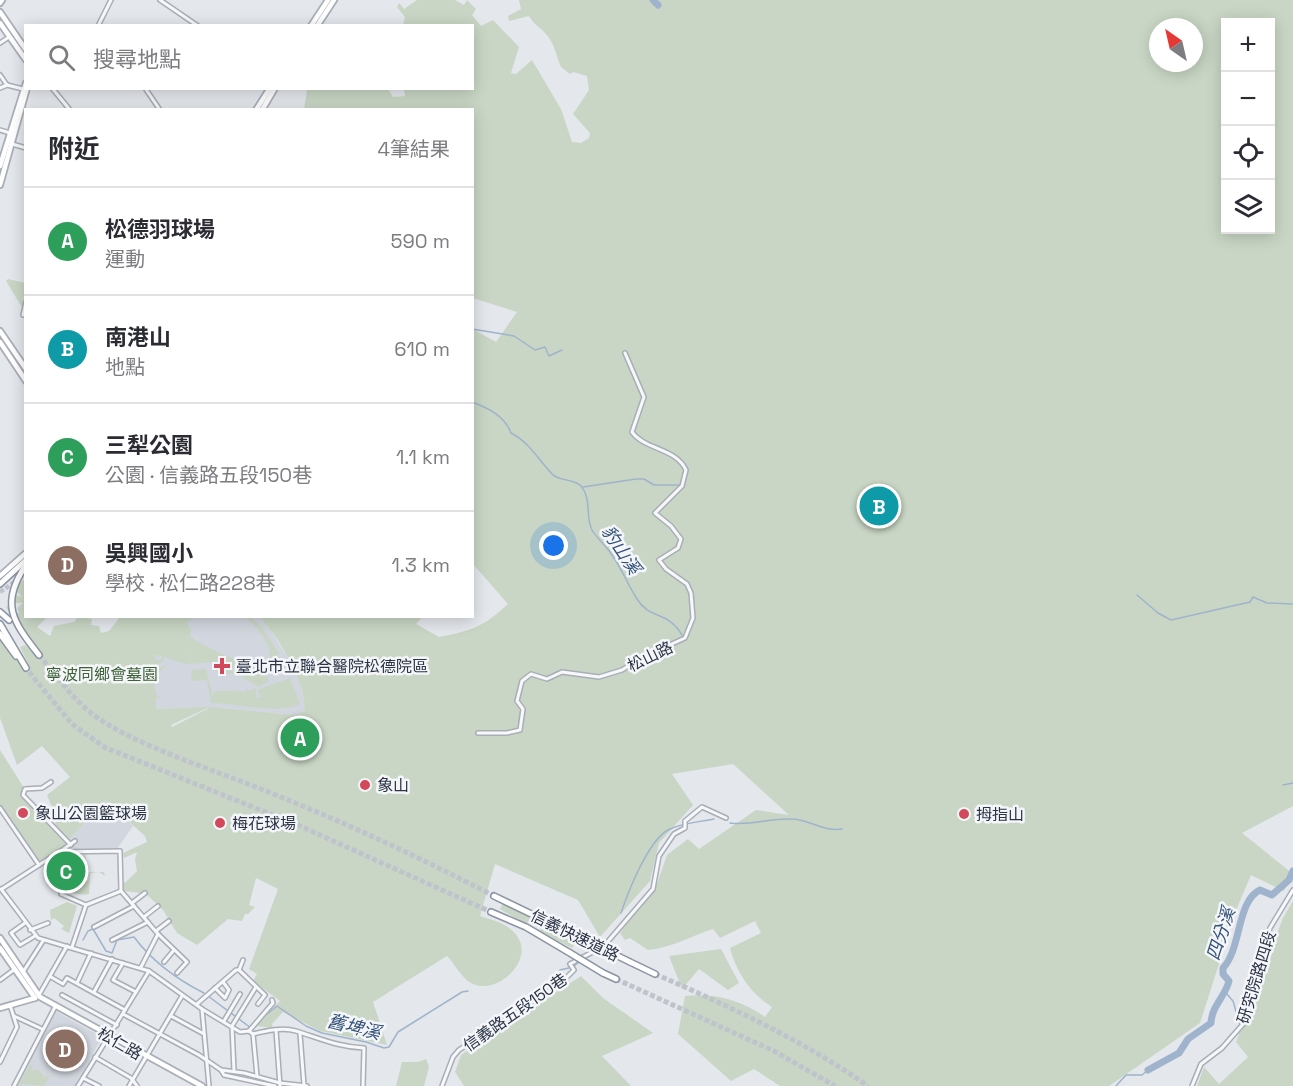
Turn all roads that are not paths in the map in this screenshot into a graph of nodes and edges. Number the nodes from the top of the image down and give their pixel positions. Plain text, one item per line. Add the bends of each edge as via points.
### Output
1 (111, 0) edge
2 (160, 0) edge
3 (328, 0) edge
4 (334, 0) edge
5 (0, 12) edge
6 (0, 23) edge
7 (99, 24) edge
8 (195, 24) edge
9 (312, 24) edge
10 (318, 24) edge
11 (9, 37) junction
12 (0, 43) edge
13 (24, 47) edge
14 (24, 57) edge
15 (0, 75) edge
16 (7, 85) junction
17 (0, 88) edge
18 (24, 89) edge
19 (25, 90) edge
20 (54, 90) edge
21 (146, 90) edge
22 (269, 90) edge
23 (274, 90) edge
24 (68, 108) edge
25 (158, 108) edge
26 (257, 108) edge
27 (263, 108) edge
28 (0, 130) edge
29 (12, 134) junction
30 (9, 143) junction
31 (24, 147) edge
32 (0, 166) edge
33 (0, 185) edge
34 (24, 311) edge
35 (23, 315) dead end
36 (0, 331) edge
37 (0, 342) edge
38 (625, 352) dead end
39 (24, 366) edge
40 (24, 378) edge
41 (24, 555) edge
42 (24, 562) edge
43 (24, 567) edge
44 (24, 575) edge
45 (0, 576) edge
46 (16, 581) tunnel mouth
47 (0, 584) edge
48 (6, 587) dead end
49 (2, 609) edge
50 (0, 624) edge
51 (0, 634) edge
52 (22, 634) junction
53 (13, 645) junction
54 (39, 655) tunnel mouth
55 (478, 733) dead end
56 (51, 782) dead end
57 (0, 808) edge
58 (726, 818) dead end
59 (75, 841) dead end
60 (71, 844) junction
61 (59, 852) junction
62 (39, 865) junction
63 (1, 890) edge
64 (1293, 890) edge
65 (121, 891) junction
66 (145, 893) dead end
67 (61, 894) dead end
68 (494, 896) tunnel mouth
69 (133, 904) junction
70 (86, 905) junction
71 (158, 906) dead end
72 (491, 912) tunnel mouth
73 (144, 917) junction
74 (539, 918) junction
75 (169, 921) dead end
76 (148, 922) junction
77 (26, 923) junction
78 (48, 923) dead end
79 (94, 927) dead end
80 (30, 930) junction
81 (532, 931) junction
82 (157, 933) junction
83 (35, 936) junction
84 (0, 938) edge
85 (44, 940) junction
86 (112, 940) dead end
87 (69, 947) junction
88 (0, 948) edge
89 (174, 950) junction
90 (91, 953) junction
91 (112, 959) junction
92 (243, 960) dead end
93 (164, 962) dead end
94 (123, 963) junction
95 (141, 968) junction
96 (15, 969) junction
97 (239, 970) junction
98 (148, 971) junction
99 (23, 972) junction
100 (177, 973) dead end
101 (655, 974) tunnel mouth
102 (51, 977) junction
103 (616, 979) tunnel mouth
104 (0, 980) edge
105 (222, 982) junction
106 (77, 983) junction
107 (256, 987) junction
108 (215, 988) junction
109 (94, 992) junction
110 (136, 992) junction
111 (240, 994) dead end
112 (62, 995) dead end
113 (38, 996) junction
114 (182, 996) junction
115 (273, 1000) dead end
116 (197, 1004) junction
117 (258, 1004) dead end
118 (10, 1005) junction
119 (55, 1007) junction
120 (0, 1008) edge
121 (202, 1009) junction
122 (124, 1012) junction
123 (171, 1016) junction
124 (14, 1017) junction
125 (224, 1021) junction
126 (117, 1025) junction
127 (232, 1026) junction
128 (42, 1029) junction
129 (249, 1030) junction
130 (276, 1030) junction
131 (109, 1034) junction
132 (204, 1034) junction
133 (253, 1034) junction
134 (300, 1034) junction
135 (160, 1036) junction
136 (94, 1057) junction
137 (146, 1058) junction
138 (0, 1062) edge
139 (207, 1062) junction
140 (221, 1070) junction
141 (234, 1071) junction
142 (257, 1076) junction
143 (83, 1078) junction
144 (132, 1081) junction
145 (280, 1085) edge
146 (14, 1086) edge
147 (78, 1086) edge
148 (99, 1086) edge
149 (129, 1086) edge
150 (137, 1086) edge
151 (202, 1086) edge
152 (209, 1086) edge
153 (274, 1086) edge
154 (305, 1086) edge
155 (363, 1086) edge
156 (442, 1086) edge
157 (1192, 1086) edge

1 - 7 street
2 - 8 street
3 - 9 street
4 - 10 street
5 - 13 street
6 - 11 street
11 - 12 street
11 - 14 street
15 - 16 street
16 - 17 street
16 - 18 street
19 - 29 street
20 - 24 street
21 - 25 street
22 - 26 street
23 - 27 street
28 - 29 street
29 - 30 street
30 - 31 street
30 - 32 street
30 - 33 street
34 - 35 street
36 - 39 street
37 - 40 street
38 - 55 street, 松山路 via 644,397 632,432 678,459 686,470 682,486 655,513 681,539 678,548 659,560 687,584 693,618 682,640 622,670 593,677 562,672 547,679 531,674 522,681 517,701 523,709 520,730
41 - 45 street
42 - 47 highway
43 - 48 highway
44 - 46 street
49 - 52 highway
50 - 53 highway
51 - 53 highway via 27,670
52 - 53 highway
52 - 54 highway
56 - 60 street via 42,788 25,789 23,795
57 - 62 street
58 - 156 street, 信義路五段150巷 via 702,807 685,820 686,827 674,834 658,856 652,889 604,945 570,964 574,970 560,984 459,1050
59 - 60 street
60 - 61 street
61 - 62 street
61 - 65 street via 120,851
62 - 63 street
63 - 77 street
64 - 157 street, 研究院路四段 via 1270,928 1244,1023 1201,1064
65 - 69 street
65 - 70 street
66 - 69 street
67 - 70 street
68 - 74 highway, 信義快速道路
69 - 73 street
69 - 79 street
70 - 87 street
71 - 73 street
72 - 81 highway, 信義快速道路
73 - 76 street
74 - 81 highway
74 - 101 highway, 信義快速道路, bridge
75 - 82 street
76 - 82 street
76 - 86 street
77 - 80 street
77 - 83 street via 11,933 20,945
78 - 80 street
80 - 83 street
81 - 103 highway, 信義快速道路, bridge
82 - 89 street
82 - 95 street
83 - 85 street
84 - 99 street, 松仁路
85 - 87 street
85 - 99 street
87 - 90 street
87 - 102 street
88 - 96 street, 松仁路
89 - 93 street
89 - 100 street via 187,962
90 - 91 street
90 - 106 street
91 - 94 street
91 - 109 street
92 - 97 street
94 - 95 street
94 - 110 street via 113,981
95 - 98 street
96 - 104 street
96 - 113 street, 松仁路
97 - 105 street
97 - 107 street
98 - 110 street
98 - 114 street
99 - 113 street, 松仁路
102 - 106 street via 63,984 67,978
102 - 113 street
105 - 108 street
105 - 108 street via 229,990 225,998
106 - 109 street
107 - 117 street via 265,995
107 - 127 street
108 - 116 street
109 - 122 street
110 - 122 street
111 - 125 street
112 - 126 street
113 - 118 street
113 - 119 street, 松仁路
114 - 116 street
114 - 123 street
115 - 129 street
116 - 121 street
118 - 120 street
118 - 124 street
119 - 128 street
119 - 131 street, 松仁路
121 - 125 street
121 - 132 street
122 - 126 street
122 - 135 street
123 - 132 street
123 - 135 street
124 - 128 street
124 - 138 street via 17,1027
125 - 127 street
126 - 131 street
127 - 129 street via 240,1032
127 - 141 street
128 - 146 street
129 - 133 street
130 - 133 street
130 - 134 street
130 - 145 street
131 - 136 street
131 - 137 street, 松仁路
132 - 139 street
133 - 142 street
134 - 154 street
134 - 155 street via 344,1047 364,1048
135 - 137 street
135 - 139 street via 199,1054
136 - 143 street
136 - 144 street
137 - 144 street
137 - 151 street, 松仁路
139 - 140 street
139 - 152 street
140 - 141 street
140 - 153 street via 224,1075
141 - 142 street
142 - 145 street
143 - 147 street
143 - 148 street
144 - 149 street
144 - 150 street
145 - 154 street

